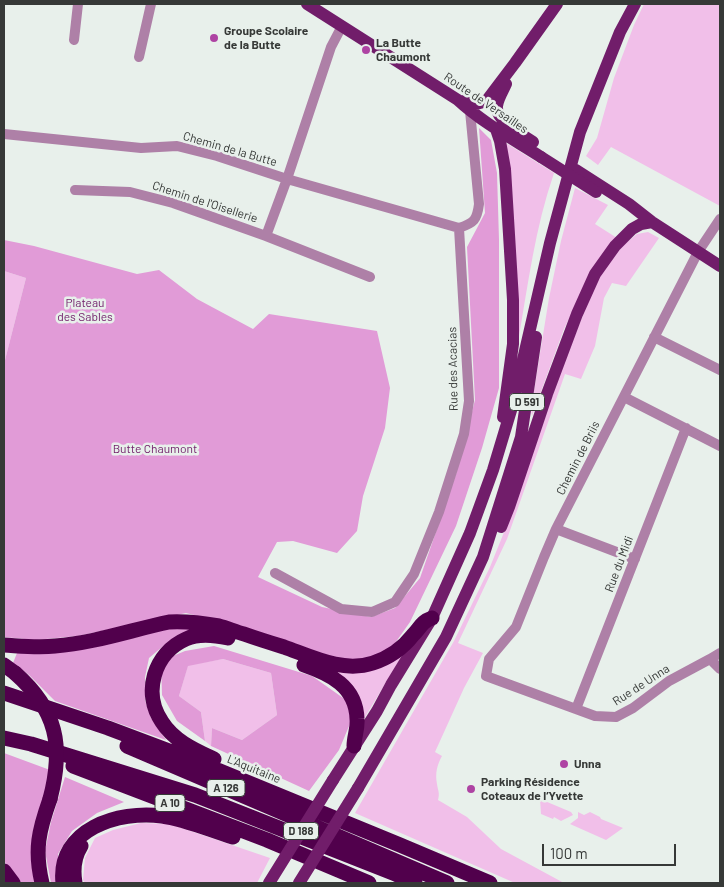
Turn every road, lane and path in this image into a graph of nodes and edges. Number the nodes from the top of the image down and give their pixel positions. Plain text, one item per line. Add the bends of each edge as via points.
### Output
1 (78, 4) edge
2 (151, 4) edge
3 (307, 4) edge
4 (557, 4) edge
5 (635, 4) edge
6 (342, 26) junction
7 (74, 40) dead end
8 (139, 57) dead end
9 (515, 63) junction
10 (458, 100) junction
11 (470, 112) junction
12 (496, 129) junction
13 (4, 134) edge
14 (543, 153) junction
15 (287, 179) junction
16 (597, 188) junction
17 (75, 190) dead end
18 (720, 219) edge
19 (652, 222) junction
20 (459, 228) junction
21 (266, 236) junction
22 (550, 243) junction
23 (698, 252) junction
24 (720, 266) edge
25 (370, 277) dead end
26 (654, 337) junction
27 (720, 370) edge
28 (624, 397) junction
29 (686, 428) junction
30 (720, 446) edge
31 (497, 456) junction
32 (556, 529) junction
33 (483, 557) junction
34 (635, 559) junction
35 (275, 574) dead end
36 (432, 618) junction
37 (4, 645) edge
38 (720, 653) edge
39 (710, 659) junction
40 (10, 669) edge
41 (720, 669) edge
42 (486, 676) joint
43 (4, 694) edge
44 (576, 709) junction
45 (4, 739) edge
46 (354, 746) junction
47 (332, 780) joint
48 (251, 784) junction
49 (358, 788) joint
50 (92, 828) junction
51 (335, 868) junction
52 (4, 871) edge
53 (13, 883) edge
54 (42, 883) edge
55 (63, 883) edge
56 (75, 883) edge
57 (269, 883) edge
58 (299, 883) edge
59 (369, 883) edge
60 (415, 883) edge
61 (447, 883) edge
62 (490, 883) edge

1 - 7 street
2 - 8 street
3 - 6 main road, Route de Versailles
4 - 9 main road
5 - 22 main road, D 591 via 620,32 580,132
6 - 10 main road, Route de Versailles
6 - 15 street, Chemin de la Butte via 331,47
9 - 10 main road via 481,104
9 - 14 main road via 500,97 498,112 505,122
10 - 11 main road, Route de Versailles
11 - 12 main road, Route de Versailles
11 - 20 street via 480,204 478,215 471,224
12 - 14 main road, Route de Versailles
12 - 31 main road via 505,169 513,300 513,344
13 - 15 street, Chemin de la Butte via 141,148 178,146
14 - 16 main road, Route de Versailles, bridge
14 - 16 main road, Route de Versailles via 576,170
15 - 20 street
15 - 21 street, Chemin de l'Oisellerie
16 - 19 main road, Route de Versailles via 625,209
17 - 21 street, Chemin de l'Oisellerie via 130,192 173,203
18 - 23 street, Chemin de Briis
19 - 23 main road, Route de Versailles
19 - 33 main road via 632,229 595,274 547,394 492,550
20 - 35 street, Rue des Acacias via 468,401 464,434 439,512 414,574 395,602 372,612 341,609
21 - 25 street
22 - 31 main road, D 591 via 512,407
22 - 33 main road, D 591 via 522,437
23 - 24 main road, Route de Versailles
23 - 26 street, Chemin de Briis
26 - 27 street
26 - 28 street, Chemin de Briis
28 - 29 street
28 - 32 street, Chemin de Briis
29 - 30 street
29 - 34 street, Rue du Midi
31 - 36 main road, D 591 via 470,534
32 - 34 street
32 - 42 street, Chemin de Briis via 516,627 489,659
33 - 49 main road, D 591 via 446,637
34 - 44 street, Rue du Midi
36 - 37 highway via 424,621 413,636 385,659 353,666 322,661 220,626 184,621 62,646
36 - 46 main road, D 591
38 - 39 street, Rue de Unna
39 - 41 street
39 - 44 street, Rue de Unna via 668,681 633,708 616,716 596,716
40 - 54 highway, bridge via 43,704 56,740 56,774 38,846
42 - 44 street, Rue de Unna
43 - 48 highway, L'Aquitaine via 108,728
43 - 61 highway, A 126
45 - 51 highway, A 10
45 - 60 highway, A 126 via 31,744 195,795
46 - 47 main road, D 591
46 - 48 highway via 357,719 354,702 338,681 316,669 238,641 212,635 188,638 176,644 156,669 152,683 155,712 162,724 182,742 231,768
47 - 57 main road, D 188, bridge
48 - 62 highway, L'Aquitaine
49 - 58 main road, D 188, bridge
50 - 51 highway via 117,817 164,816 322,868
50 - 55 highway via 74,841 68,852 63,865
50 - 56 highway via 78,851 74,864
51 - 59 highway, A 10
52 - 53 highway

